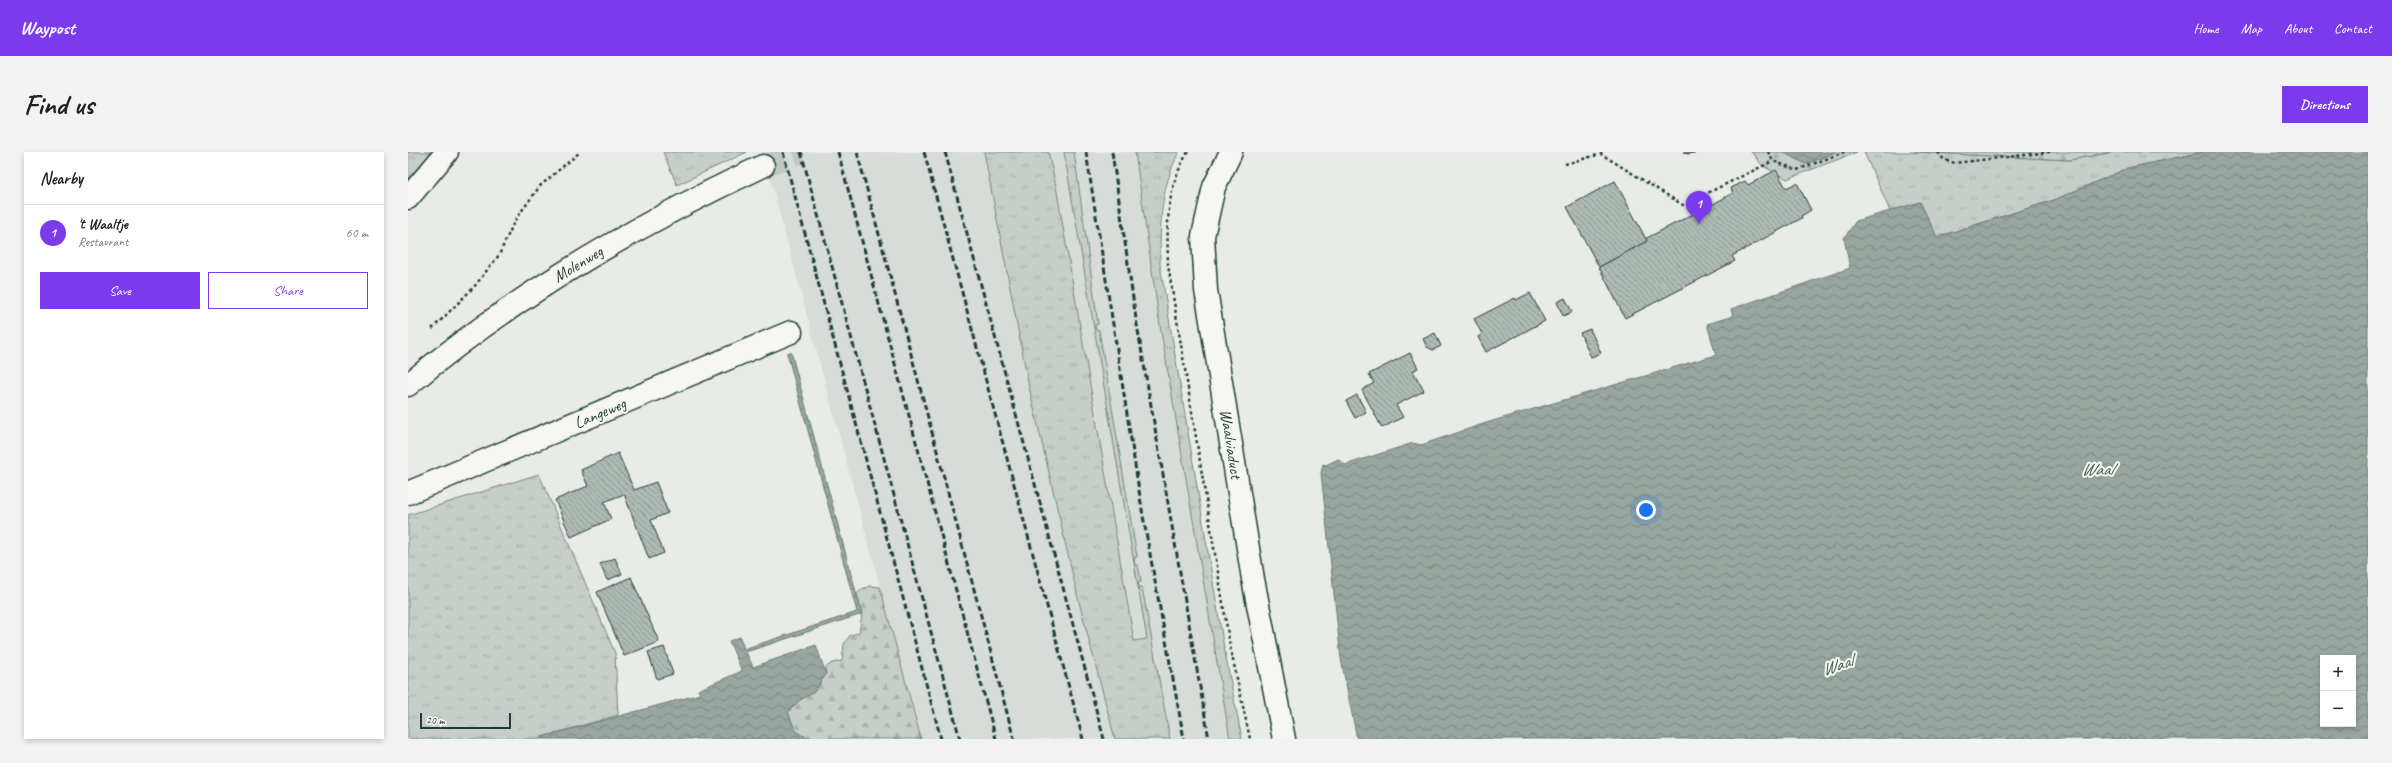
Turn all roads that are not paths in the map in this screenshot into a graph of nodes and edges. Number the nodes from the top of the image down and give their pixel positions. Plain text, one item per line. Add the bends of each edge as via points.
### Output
1 (447, 152) edge
2 (1231, 152) edge
3 (763, 166) tunnel mouth
4 (408, 198) edge
5 (791, 332) dead end
6 (408, 385) edge
7 (408, 493) edge
8 (1284, 739) edge

1 - 4 street
2 - 8 street, Waalviaduct via 1214,187 1203,236 1206,290 1253,579
3 - 6 street, Molenweg via 686,202 590,256 501,314
5 - 7 street, Langeweg

